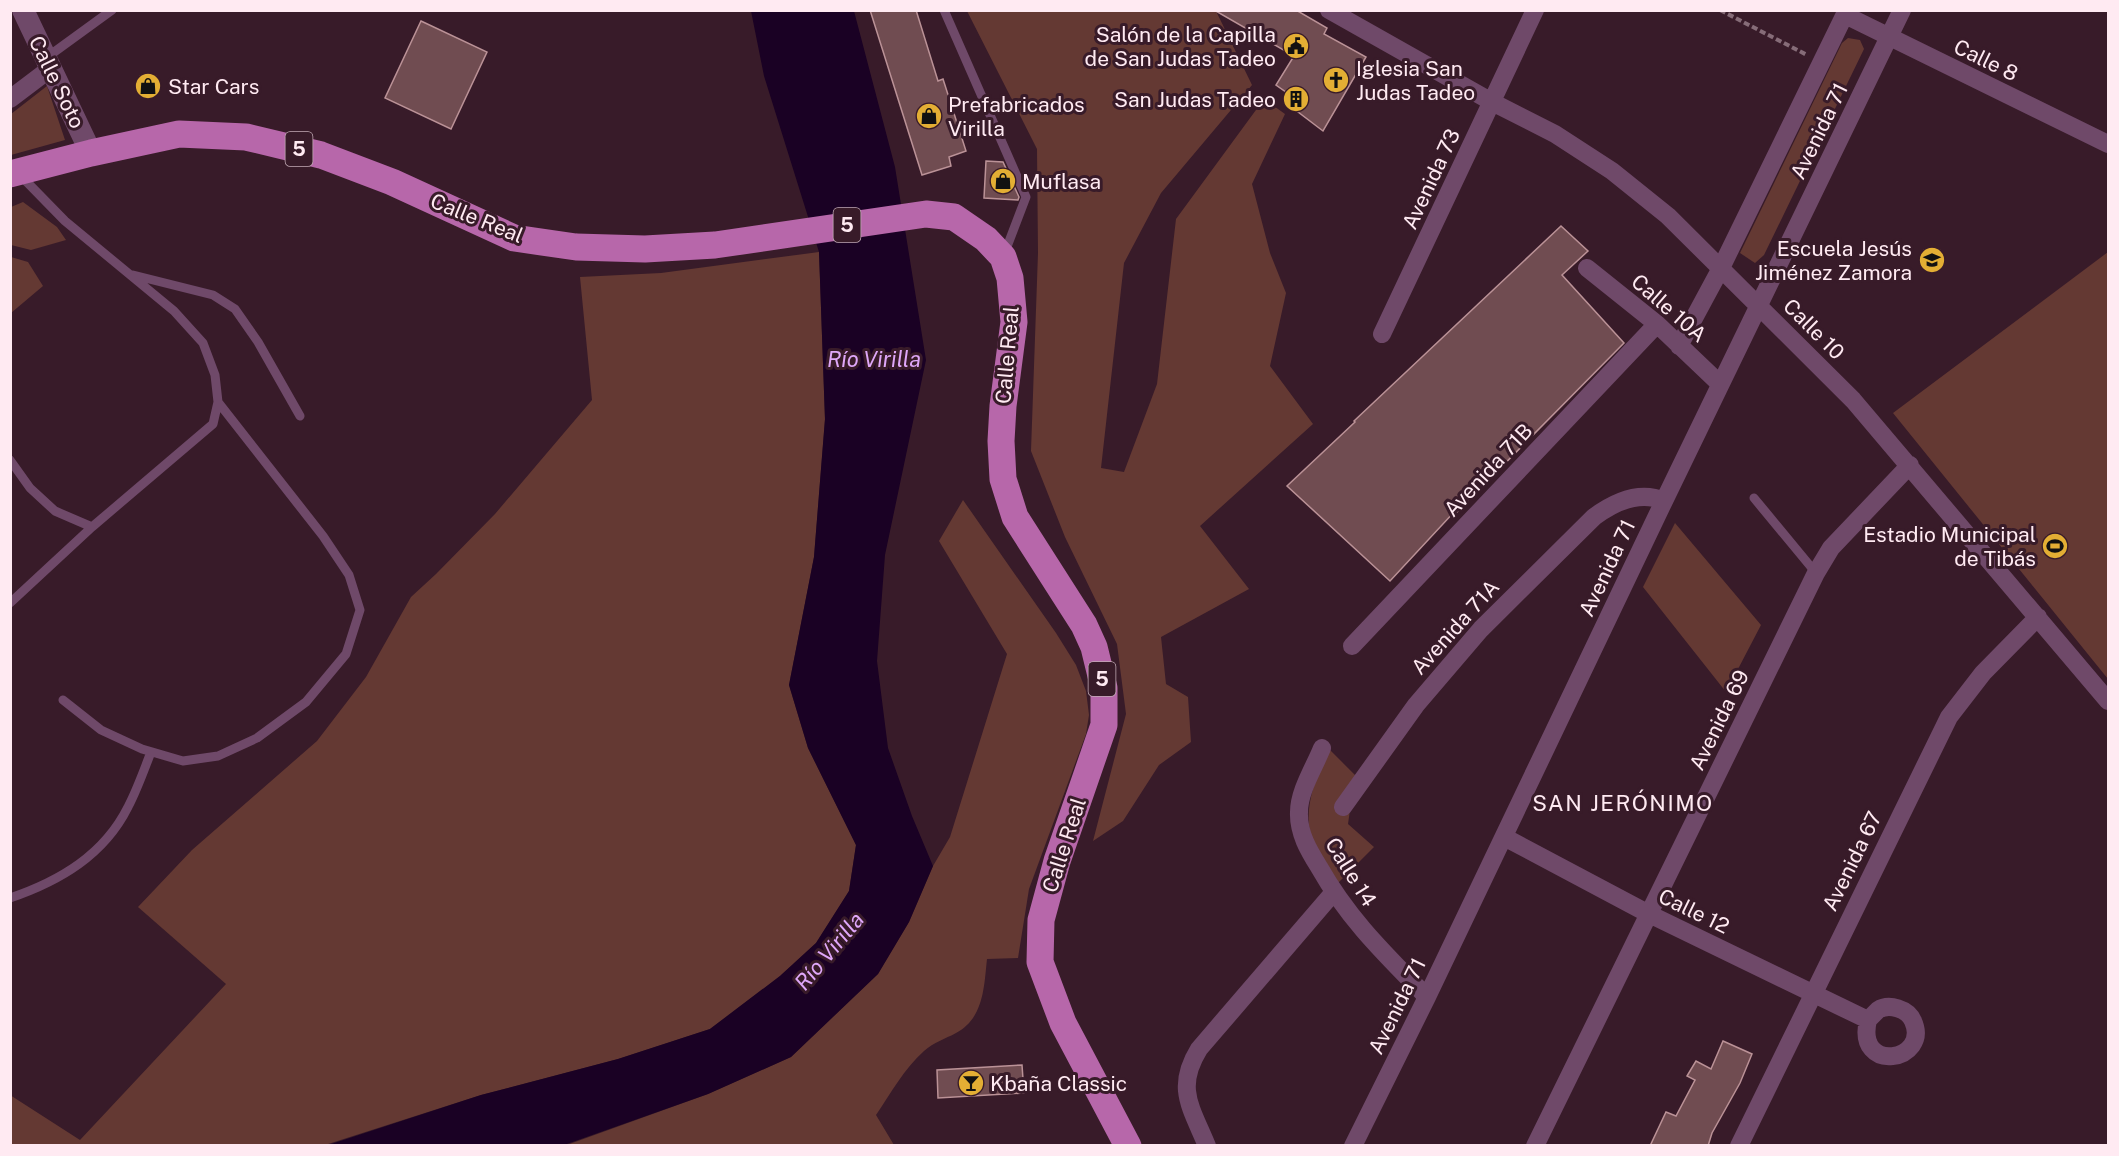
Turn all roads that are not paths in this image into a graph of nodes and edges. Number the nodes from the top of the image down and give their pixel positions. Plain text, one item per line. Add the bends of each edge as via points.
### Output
1 (23, 10) edge
2 (112, 10) edge
3 (944, 10) edge
4 (1329, 10) edge
5 (1535, 10) edge
6 (1902, 10) edge
7 (1846, 13) edge
8 (1889, 37) junction
9 (49, 63) junction
10 (10, 99) edge
11 (1492, 102) junction
12 (2109, 144) edge
13 (91, 153) junction
14 (14, 173) edge
15 (1003, 257) junction
16 (1587, 268) dead end
17 (1720, 268) junction
18 (131, 274) junction
19 (1759, 306) junction
20 (1657, 324) junction
21 (1382, 334) dead end
22 (1679, 346) junction
23 (1720, 384) junction
24 (218, 402) junction
25 (300, 416) dead end
26 (10, 460) edge
27 (1910, 465) junction
28 (1754, 498) dead end
29 (1664, 501) junction
30 (92, 527) junction
31 (1816, 573) junction
32 (10, 603) edge
33 (2038, 617) junction
34 (1352, 646) dead end
35 (63, 700) dead end
36 (2109, 701) edge
37 (1322, 748) dead end
38 (152, 752) junction
39 (1343, 807) dead end
40 (1504, 837) junction
41 (1334, 893) junction
42 (10, 898) edge
43 (1649, 914) junction
44 (1812, 994) junction
45 (1427, 997) junction
46 (1868, 1020) dead end
47 (1127, 1145) edge
48 (1207, 1146) edge
49 (1353, 1146) edge
50 (1535, 1146) edge
51 (1739, 1146) edge

1 - 9 street, Calle Soto
2 - 9 lane
3 - 15 lane via 1026,197
4 - 11 street, Calle 10
5 - 11 street, Avenida 73
6 - 8 street, Avenida 71
7 - 8 street, Calle 8
7 - 17 street, Avenida 71
8 - 12 street, Calle 8
8 - 19 street, Avenida 71
9 - 10 street
9 - 13 street, Calle Soto
11 - 17 street, Calle 10 via 1555,134 1612,171 1668,216
11 - 21 street, Avenida 73
13 - 14 main road, Calle Real / 5
13 - 15 main road, Calle Real / 5 via 179,134 246,137 321,154 514,238 576,247 715,245 926,214 954,217 986,239
14 - 18 lane via 65,221
15 - 47 main road, Calle Real / 5 via 1010,278 1014,322 1003,406 1003,478 1015,517 1087,632 1104,688 1104,725 1041,920 1040,962 1064,1023
16 - 20 street, Calle 10A
17 - 19 street, Calle 10
17 - 22 street, Avenida 71
18 - 24 lane via 203,342 215,375
18 - 25 lane via 213,295 235,309
19 - 23 street, Avenida 71
19 - 27 street, Calle 10 via 1853,400
20 - 22 street, Calle 10A
20 - 34 street, Avenida 71B
22 - 23 street, Calle 10A
23 - 29 street, Avenida 71
24 - 30 lane via 213,424
24 - 38 lane via 323,536 349,575 360,610 346,654 306,702 257,738 218,756 183,762
26 - 30 lane via 30,488 55,511
27 - 31 street, Avenida 69 via 1831,548
27 - 33 street, Calle 10
28 - 31 lane
29 - 39 street, Avenida 71A via 1646,497 1623,500 1594,517 1481,629 1416,705
29 - 40 street, Avenida 71
30 - 32 lane
31 - 43 street, Avenida 69
33 - 36 street, Calle 10
33 - 44 street, Avenida 67 via 1983,673 1948,717
35 - 38 lane via 101,730
37 - 41 street, Calle 14 via 1300,799 1300,828
38 - 42 lane via 128,808 109,838 80,865 37,889
40 - 43 street, Calle 12
40 - 45 street, Avenida 71
41 - 45 street, Calle 14 via 1361,930
41 - 48 street via 1190,1064 1185,1081 1187,1098
43 - 44 street, Calle 12
43 - 50 street, Avenida 69
44 - 46 street, Calle 12
44 - 51 street, Avenida 67
45 - 49 street, Avenida 71

